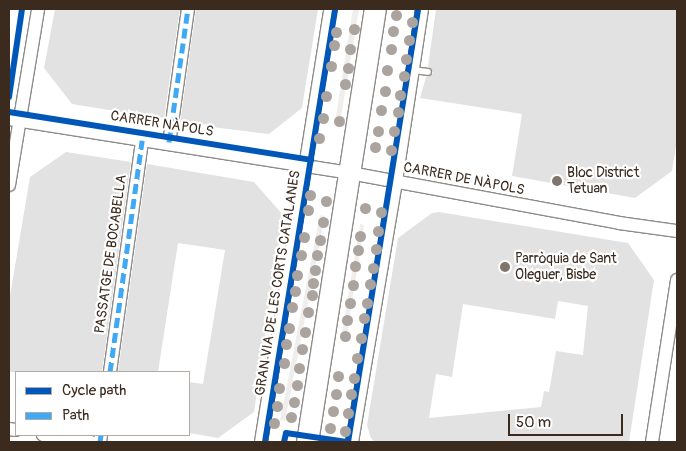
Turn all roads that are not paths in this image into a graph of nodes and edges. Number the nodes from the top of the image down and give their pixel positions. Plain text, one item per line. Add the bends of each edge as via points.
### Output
1 (38, 9) edge
2 (188, 9) edge
3 (330, 9) edge
4 (375, 9) edge
5 (422, 9) edge
6 (412, 70) junction
7 (428, 72) dead end
8 (14, 120) edge
9 (142, 140) junction
10 (169, 144) junction
11 (304, 166) junction
12 (350, 173) junction
13 (396, 181) junction
14 (9, 185) edge
15 (677, 231) edge
16 (677, 280) edge
17 (110, 371) edge
18 (50, 436) edge
19 (91, 442) edge
20 (261, 442) edge
21 (307, 442) edge
22 (352, 442) edge
23 (652, 442) edge

1 - 8 street
2 - 10 street
3 - 11 street
4 - 12 main road
5 - 6 street
6 - 7 lane
6 - 13 street
8 - 9 street, CARRER DE NÀPOLS
8 - 14 street
9 - 10 street, CARRER DE NÀPOLS
9 - 17 street, PASSATGE DE BOCABELLA
10 - 11 street, CARRER DE NÀPOLS
11 - 12 street, CARRER DE NÀPOLS
11 - 20 street
12 - 13 street, CARRER DE NÀPOLS
12 - 21 main road
13 - 15 street, CARRER DE NÀPOLS
13 - 22 street
16 - 23 street
18 - 19 street

